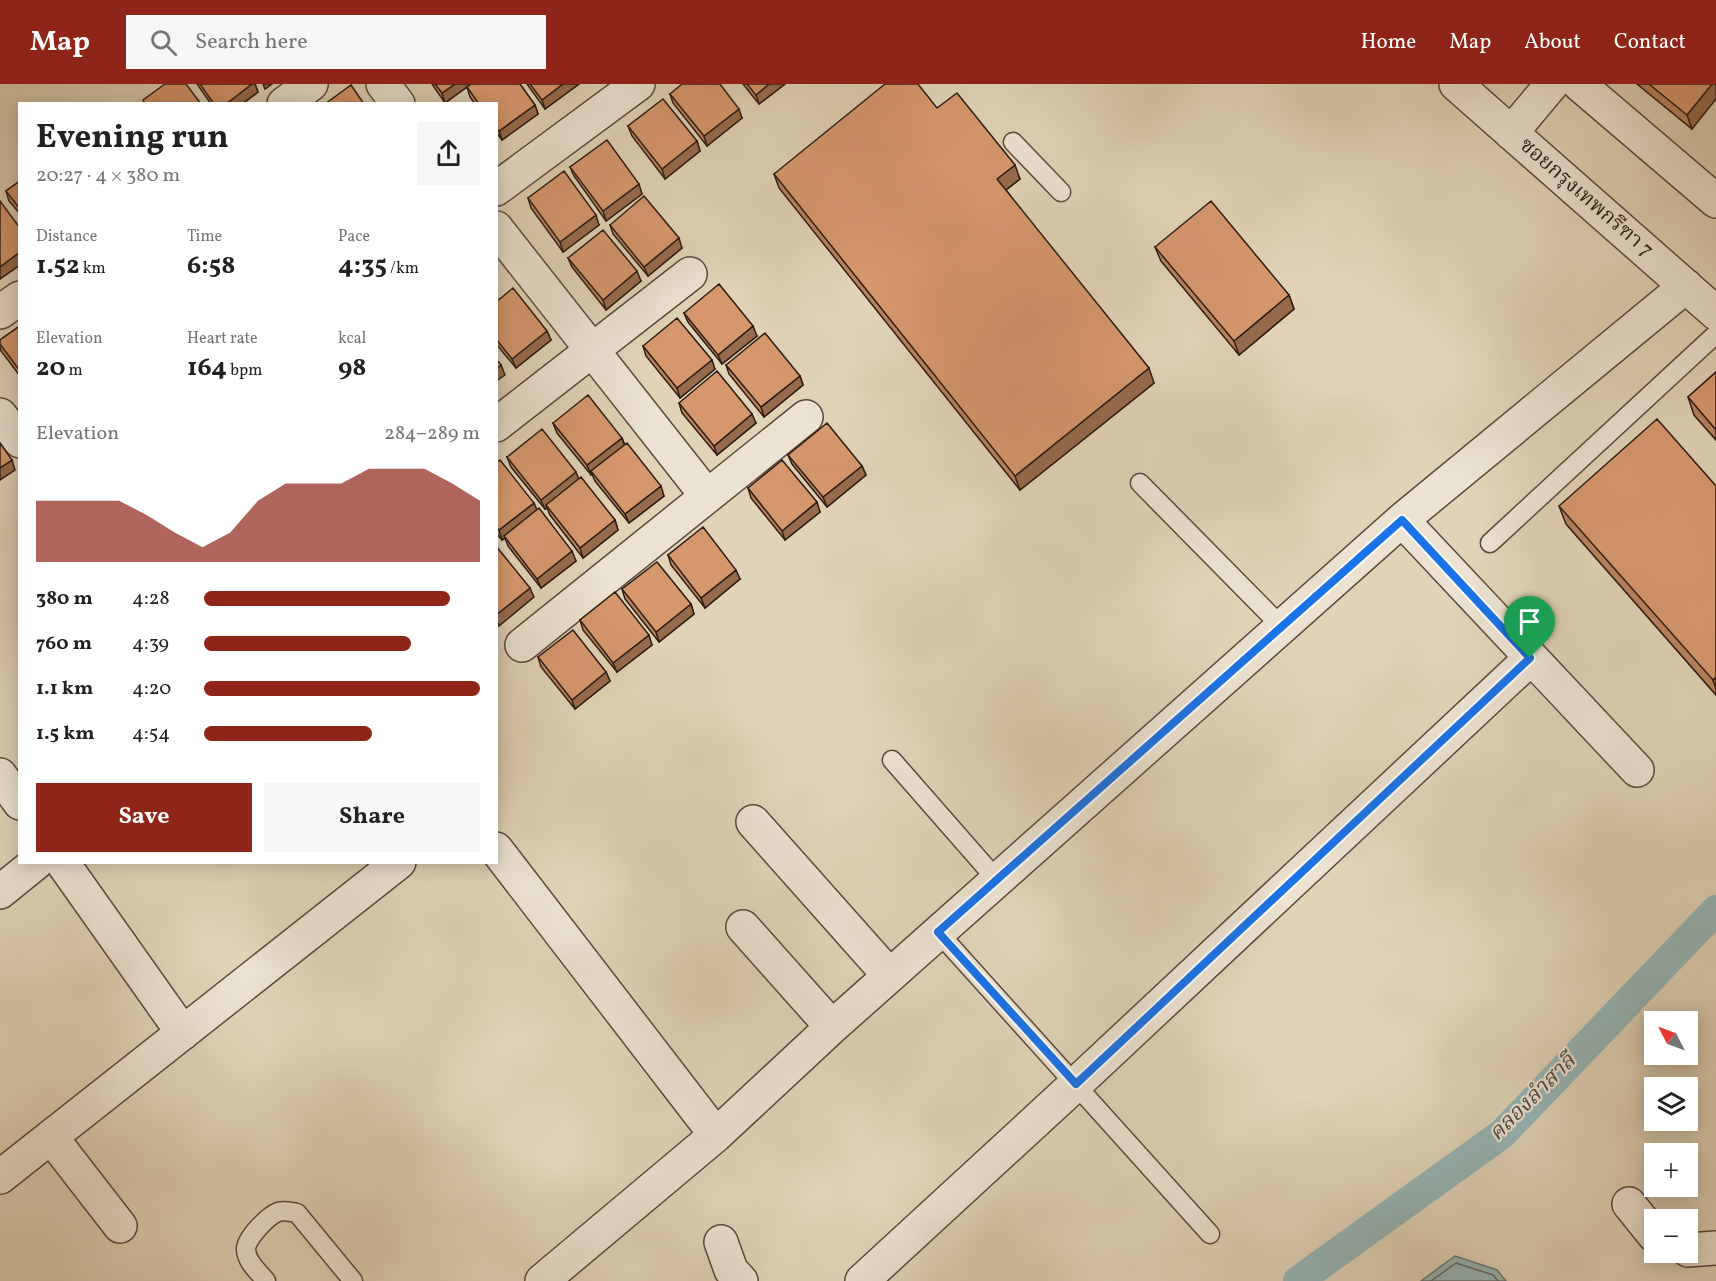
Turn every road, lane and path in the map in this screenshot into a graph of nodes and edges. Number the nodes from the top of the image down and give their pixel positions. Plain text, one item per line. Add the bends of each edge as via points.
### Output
1 (311, 84) edge
2 (383, 84) edge
3 (638, 84) edge
4 (1456, 84) edge
5 (1552, 84) edge
6 (1579, 84) edge
7 (287, 102) edge
8 (396, 102) edge
9 (1511, 133) junction
10 (1013, 142) dead end
11 (498, 188) edge
12 (1061, 192) dead end
13 (1716, 201) edge
14 (498, 231) edge
15 (690, 274) dead end
16 (1686, 286) junction
17 (18, 299) edge
18 (0, 312) edge
19 (1716, 313) edge
20 (1716, 334) edge
21 (592, 350) junction
22 (0, 415) edge
23 (806, 417) dead end
24 (498, 423) edge
25 (18, 438) edge
26 (1140, 483) dead end
27 (707, 496) junction
28 (1402, 520) junction
29 (1490, 543) dead end
30 (1282, 627) junction
31 (522, 645) dead end
32 (1530, 658) junction
33 (892, 760) dead end
34 (1637, 770) dead end
35 (0, 775) edge
36 (18, 800) edge
37 (753, 822) dead end
38 (498, 852) edge
39 (35, 864) edge
40 (63, 864) edge
41 (396, 864) edge
42 (997, 880) junction
43 (0, 892) edge
44 (743, 927) dead end
45 (938, 932) junction
46 (889, 975) junction
47 (831, 1027) junction
48 (183, 1033) junction
49 (1076, 1084) junction
50 (716, 1135) junction
51 (51, 1137) junction
52 (0, 1177) edge
53 (1629, 1204) dead end
54 (1644, 1223) edge
55 (120, 1226) dead end
56 (1210, 1234) dead end
57 (721, 1242) dead end
58 (1716, 1248) edge
59 (1698, 1249) edge
60 (266, 1281) edge
61 (352, 1281) edge
62 (542, 1281) edge
63 (741, 1281) edge
64 (862, 1281) edge

1 - 7 street
2 - 8 street
3 - 11 street
4 - 9 street, ซอยกรุงเทพกรีฑา 7
5 - 9 street
6 - 13 street
9 - 16 street, ซอยกรุงเทพกรีฑา 7
10 - 12 lane
14 - 21 street
15 - 21 street
16 - 19 street, ซอยกรุงเทพกรีฑา 7
16 - 28 street
17 - 18 street
20 - 29 lane
21 - 24 street
21 - 27 street
22 - 25 street
23 - 27 street
26 - 30 lane
27 - 31 street
28 - 30 street
28 - 32 street
30 - 42 street
32 - 34 street
32 - 49 street
33 - 42 lane
35 - 36 street
37 - 46 street
38 - 50 street
39 - 43 street
40 - 48 street
41 - 48 street
42 - 45 street
44 - 47 street
45 - 46 street
45 - 49 lane
46 - 47 street
47 - 50 street
48 - 51 street
49 - 56 lane
49 - 64 street
50 - 62 street
51 - 52 street
51 - 55 street
53 - 54 street
57 - 63 street via 731,1270
58 - 59 street
60 - 61 lane via 248,1259 246,1248 250,1236 277,1213 285,1211 297,1213

